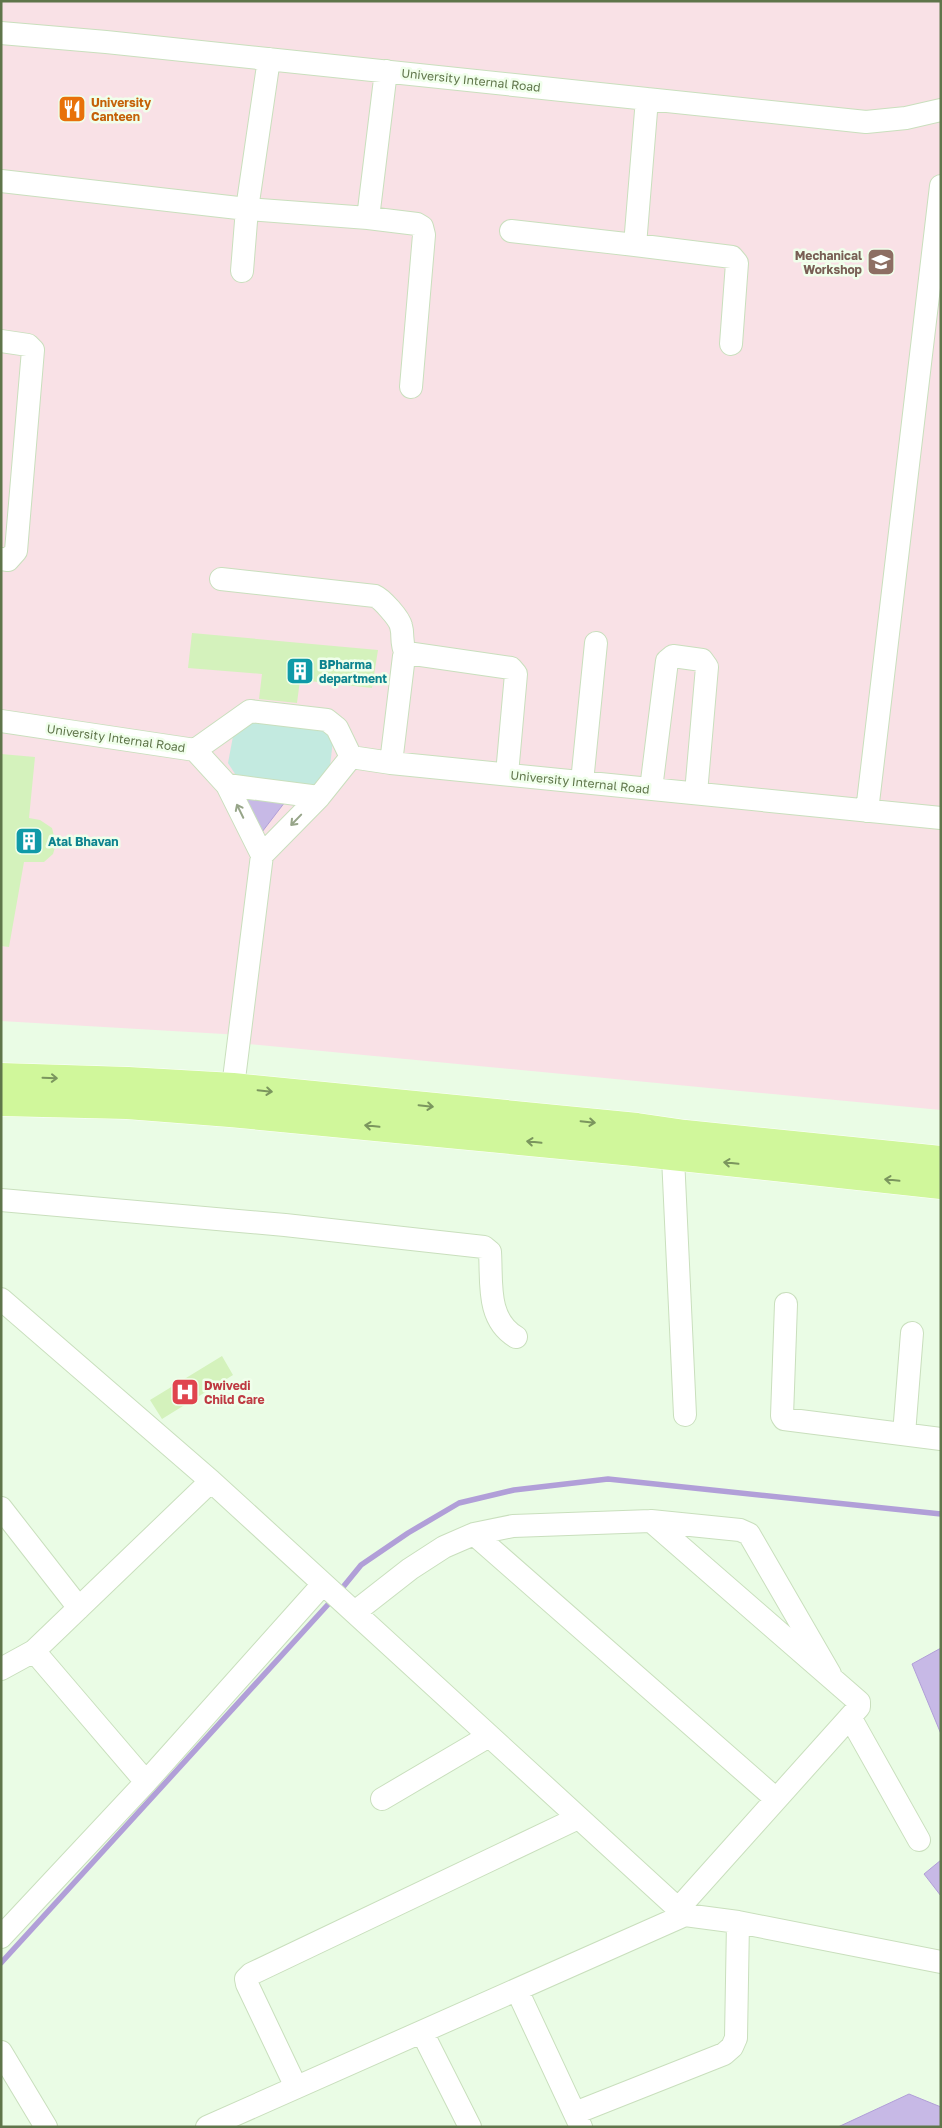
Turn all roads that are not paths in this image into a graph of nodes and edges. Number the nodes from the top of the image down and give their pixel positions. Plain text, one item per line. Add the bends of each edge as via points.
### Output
1 (1, 33) edge
2 (269, 59) junction
3 (386, 72) junction
4 (647, 99) junction
5 (941, 110) edge
6 (1, 181) edge
7 (941, 186) edge
8 (247, 210) junction
9 (368, 218) junction
10 (511, 231) dead end
11 (635, 245) junction
12 (242, 271) dead end
13 (1, 341) edge
14 (731, 344) dead end
15 (411, 387) dead end
16 (1, 559) edge
17 (220, 579) dead end
18 (596, 643) dead end
19 (406, 654) junction
20 (1, 721) edge
21 (195, 750) junction
22 (351, 757) junction
23 (391, 763) junction
24 (507, 774) junction
25 (582, 782) junction
26 (227, 785) junction
27 (651, 789) junction
28 (696, 794) junction
29 (319, 797) junction
30 (867, 811) junction
31 (941, 818) edge
32 (262, 855) junction
33 (1, 1077) edge
34 (232, 1100) junction
35 (1, 1102) edge
36 (673, 1157) junction
37 (941, 1160) edge
38 (941, 1184) edge
39 (1, 1200) edge
40 (1, 1299) edge
41 (786, 1304) dead end
42 (912, 1333) dead end
43 (516, 1337) dead end
44 (685, 1415) dead end
45 (904, 1434) junction
46 (941, 1439) edge
47 (211, 1481) junction
48 (3, 1512) edge
49 (651, 1521) junction
50 (474, 1534) junction
51 (337, 1596) junction
52 (79, 1608) junction
53 (34, 1651) junction
54 (1, 1669) edge
55 (830, 1674) junction
56 (850, 1717) junction
57 (489, 1736) junction
58 (146, 1782) junction
59 (382, 1799) dead end
60 (776, 1799) junction
61 (578, 1818) junction
62 (919, 1840) dead end
63 (681, 1912) junction
64 (738, 1922) junction
65 (1, 1937) edge
66 (941, 1962) edge
67 (517, 1990) junction
68 (422, 2032) junction
69 (1, 2052) edge
70 (296, 2088) junction
71 (578, 2120) edge
72 (46, 2127) edge
73 (207, 2127) edge
74 (470, 2127) edge

1 - 2 street, University Internal Road
2 - 3 street, University Internal Road
2 - 8 street
3 - 4 street, University Internal Road
3 - 9 street
4 - 5 street, University Internal Road via 866,122
4 - 11 street
6 - 8 street
7 - 30 street
8 - 9 street
8 - 12 street
9 - 15 street via 422,227 424,235
10 - 11 street
11 - 14 street via 732,257 737,263
13 - 16 street via 28,345 33,350 16,551 8,560
17 - 19 street via 381,598 401,626
18 - 25 street
19 - 23 street
19 - 24 street via 514,670
20 - 21 street, University Internal Road
21 - 22 street via 250,711 327,720 337,728
21 - 26 street, University Internal Road
22 - 23 street, University Internal Road
22 - 29 street
23 - 24 street, University Internal Road
24 - 25 street, University Internal Road
25 - 27 street, University Internal Road
26 - 29 street
32 -> 26 street, University Internal Road
27 - 28 street, University Internal Road
27 - 28 street via 667,660 673,656 702,660 707,666
28 - 30 street, University Internal Road
29 -> 32 street
30 - 31 street, University Internal Road
32 - 34 street
33 -> 34 highway via 128,1081
34 - 35 highway via 127,1105
36 -> 34 highway
34 -> 37 highway via 637,1127
38 -> 36 highway
36 - 44 street
39 - 43 street via 285,1225 484,1247 490,1252 492,1301 496,1314 502,1326
40 - 47 street
41 - 45 street via 784,1419
42 - 45 street
45 - 46 street
47 - 51 street
47 - 52 street
48 - 52 street
49 - 50 street via 513,1526
49 - 55 street
49 - 55 street via 740,1530 749,1534
50 - 51 street via 444,1547 410,1569
50 - 60 street
51 - 57 street
51 - 58 street
52 - 53 street
53 - 54 street
53 - 58 street
55 - 56 street via 859,1702 859,1707
56 - 60 street
56 - 62 street
57 - 59 street
57 - 61 street
58 - 65 street
60 - 63 street
61 - 63 street
61 - 70 street via 251,1974 246,1979 247,1984
63 - 64 street
63 - 67 street
64 - 66 street
64 - 71 street via 736,2038 732,2047 724,2054
67 - 68 street
67 - 71 street
68 - 70 street
68 - 74 street
69 - 72 street
70 - 73 street

